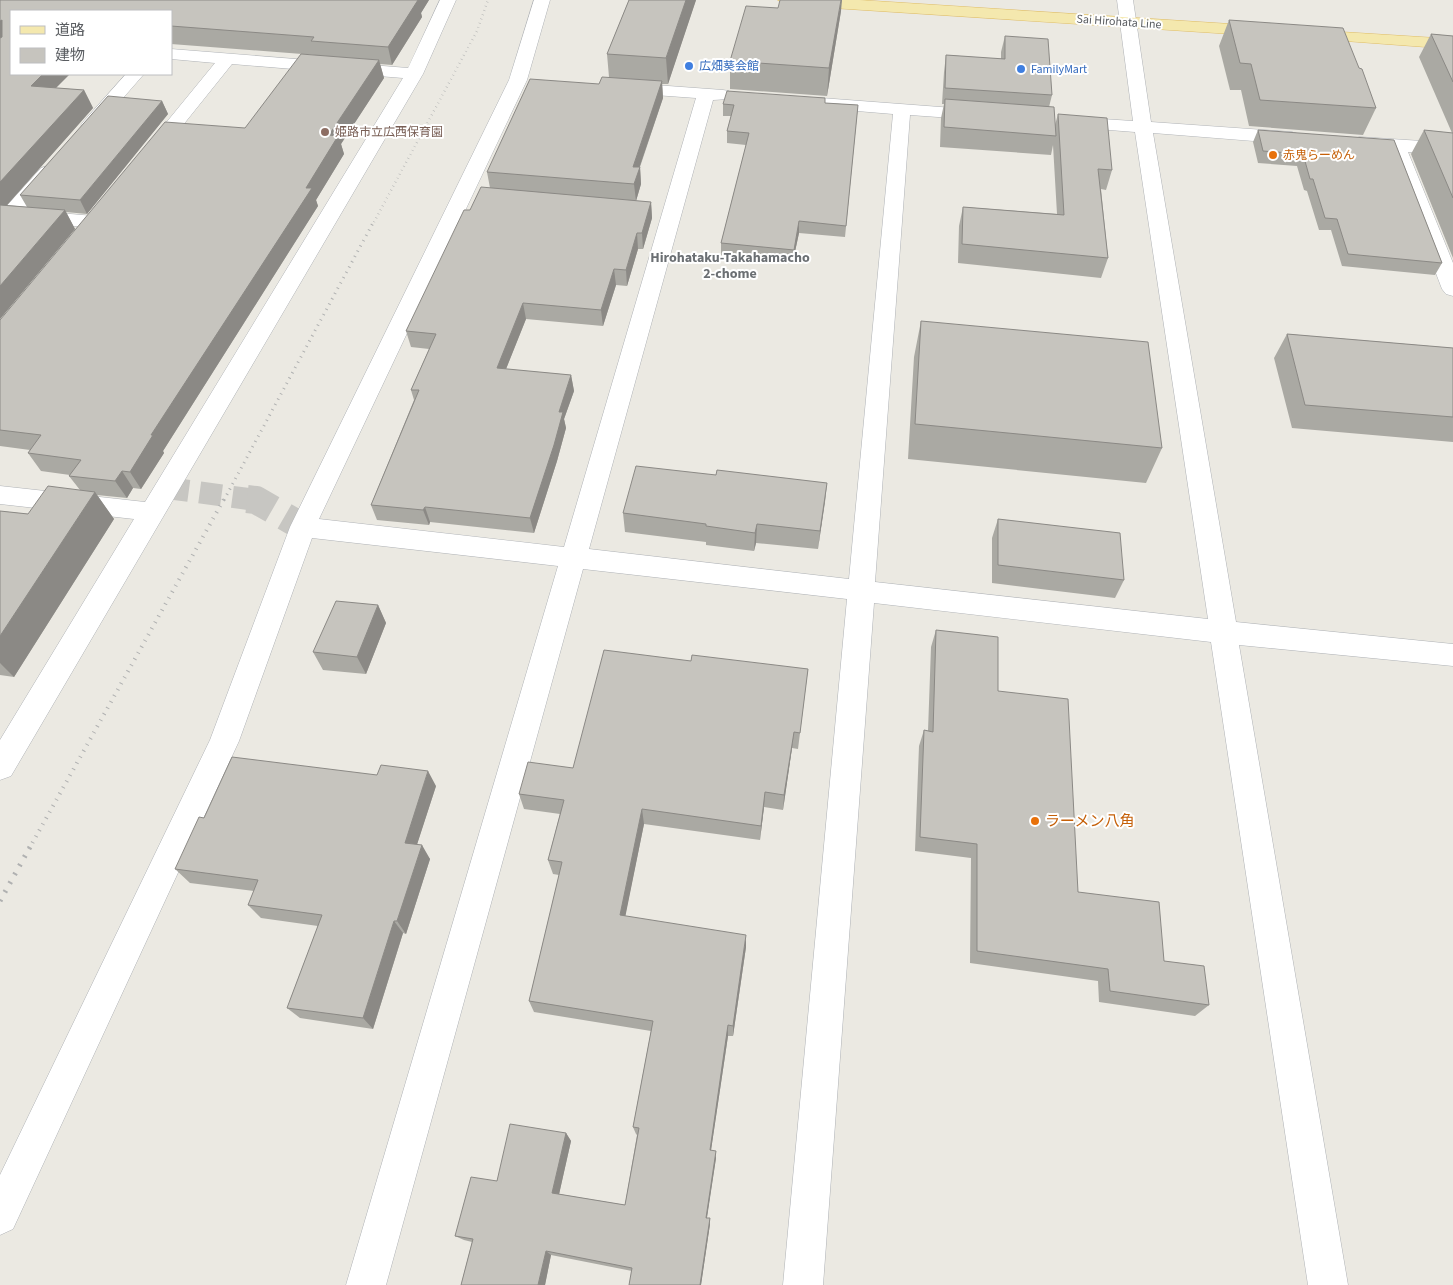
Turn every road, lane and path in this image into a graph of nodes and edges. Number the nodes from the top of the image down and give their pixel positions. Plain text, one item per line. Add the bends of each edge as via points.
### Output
1 (448, 0) edge
2 (542, 0) edge
3 (786, 0) edge
4 (1127, 11) edge
5 (1276, 32) edge
6 (1296, 34) edge
7 (1453, 44) edge
8 (172, 54) edge
9 (227, 59) junction
10 (414, 74) junction
11 (134, 75) edge
12 (607, 87) edge
13 (706, 94) junction
14 (736, 96) edge
15 (804, 101) edge
16 (902, 109) junction
17 (998, 116) edge
18 (1056, 120) edge
19 (1143, 127) junction
20 (1308, 139) edge
21 (75, 141) edge
22 (1347, 142) edge
23 (1396, 145) junction
24 (1453, 149) edge
25 (62, 156) edge
26 (142, 163) edge
27 (82, 237) edge
28 (1453, 289) edge
29 (0, 495) edge
30 (153, 512) junction
31 (303, 526) junction
32 (574, 558) junction
33 (862, 589) junction
34 (1225, 632) junction
35 (1453, 656) edge
36 (0, 768) edge
37 (0, 1216) edge
38 (366, 1285) edge
39 (803, 1285) edge
40 (1328, 1285) edge

1 - 10 street
2 - 31 street via 528,81
3 - 4 main road, Sai Hirohata Line
4 - 5 main road, Sai Hirohata Line
4 - 19 street
6 - 7 main road
8 - 9 street
9 - 10 street
9 - 26 street
10 - 30 street
11 - 21 street
12 - 13 street
13 - 14 street
13 - 32 street via 663,211
15 - 16 street
16 - 17 street
16 - 33 street
18 - 19 street
19 - 20 street
19 - 34 street
22 - 23 street
23 - 24 street
23 - 28 street
25 - 27 street via 9,215 100,215
29 - 30 street
30 - 36 street
31 - 32 street
31 - 37 street via 224,741
32 - 33 street
32 - 38 street
33 - 34 street
33 - 39 street
34 - 35 street
34 - 40 street

